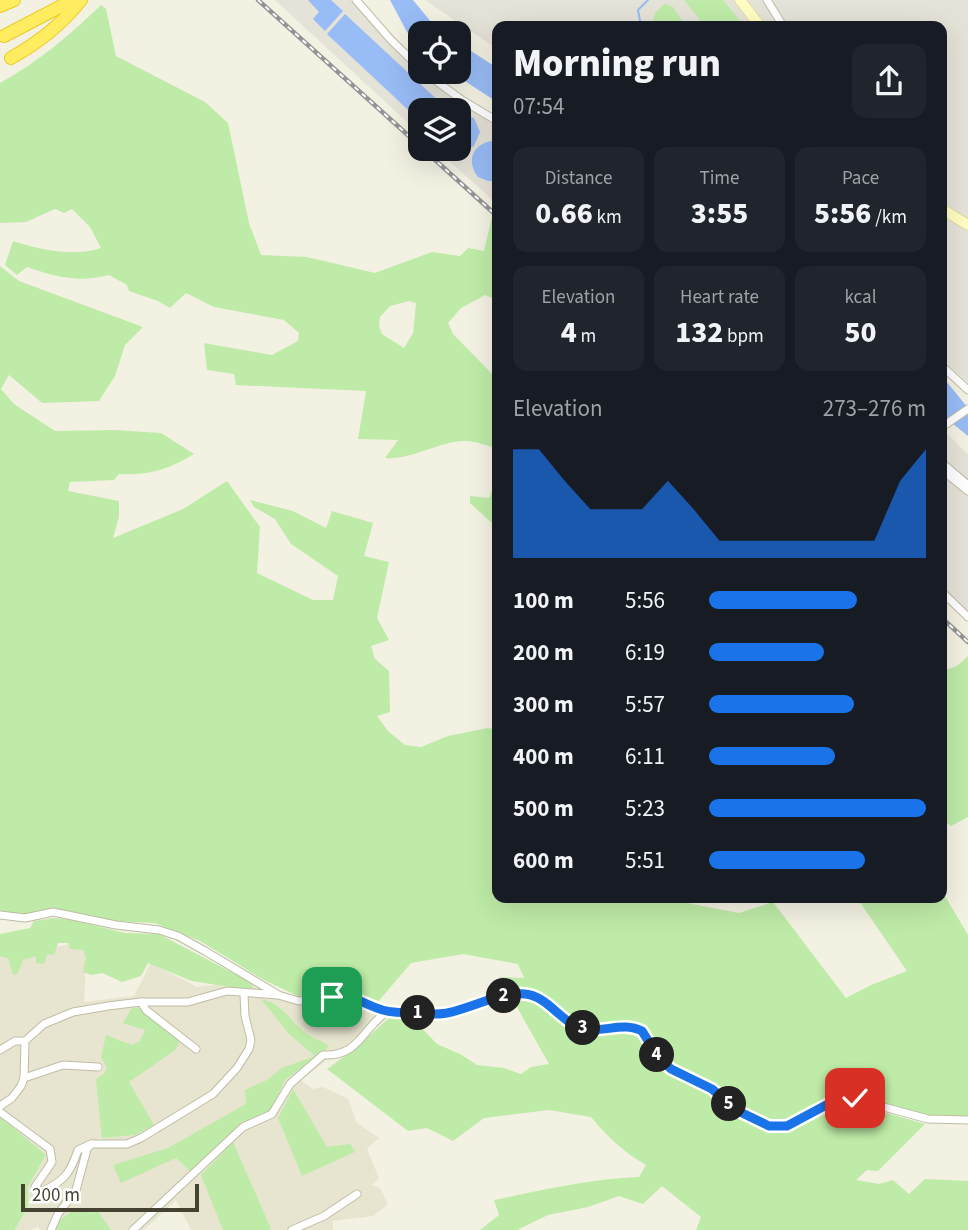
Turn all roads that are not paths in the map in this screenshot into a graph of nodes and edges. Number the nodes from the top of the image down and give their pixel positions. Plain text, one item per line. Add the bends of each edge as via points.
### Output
1 (14, 0) edge
2 (74, 0) edge
3 (81, 0) edge
4 (356, 0) edge
5 (740, 0) edge
6 (767, 0) edge
7 (0, 6) edge
8 (756, 21) edge
9 (780, 21) edge
10 (4, 36) dead end
11 (408, 56) edge
12 (11, 58) dead end
13 (440, 84) edge
14 (492, 118) edge
15 (947, 212) edge
16 (968, 225) edge
17 (947, 371) edge
18 (968, 390) edge
19 (968, 409) edge
20 (947, 423) edge
21 (947, 467) edge
22 (947, 474) edge
23 (968, 485) edge
24 (968, 491) edge
25 (947, 597) edge
26 (968, 617) edge
27 (0, 915) edge
28 (244, 994) junction
29 (280, 995) junction
30 (141, 1002) junction
31 (386, 1012) junction
32 (25, 1041) junction
33 (196, 1049) dead end
34 (0, 1050) edge
35 (98, 1067) dead end
36 (24, 1078) junction
37 (0, 1106) edge
38 (0, 1112) edge
39 (968, 1120) edge
40 (91, 1144) junction
41 (357, 1194) dead end
42 (51, 1230) edge
43 (133, 1230) edge
44 (292, 1230) edge

1 - 7 highway
2 - 10 highway
3 - 12 highway via 33,46
4 - 11 street
5 - 8 main road
6 - 9 street
13 - 14 street
15 - 16 main road
17 - 18 street
19 - 20 street
21 - 23 street
22 - 24 street
25 - 26 street
27 - 29 street via 25,918 52,912 159,930 178,936
28 - 29 street
28 - 30 street via 227,991 188,1002
28 - 40 street via 249,1049 213,1094 127,1144
29 - 31 street via 306,1001 352,997
30 - 32 street via 73,1012 44,1024
30 - 33 street
31 - 39 street via 440,1014 528,994 580,1028 598,1031 623,1026 642,1031 671,1069 769,1126 787,1126 843,1096 928,1119
31 - 43 street via 353,1047 339,1056 323,1055 296,1077 272,1114 243,1127
32 - 34 street
32 - 36 street
35 - 36 street via 63,1065
36 - 37 street via 12,1098
38 - 40 street via 50,1149 52,1162 35,1187 41,1192 69,1173 78,1150
40 - 42 street via 76,1190
41 - 44 street

